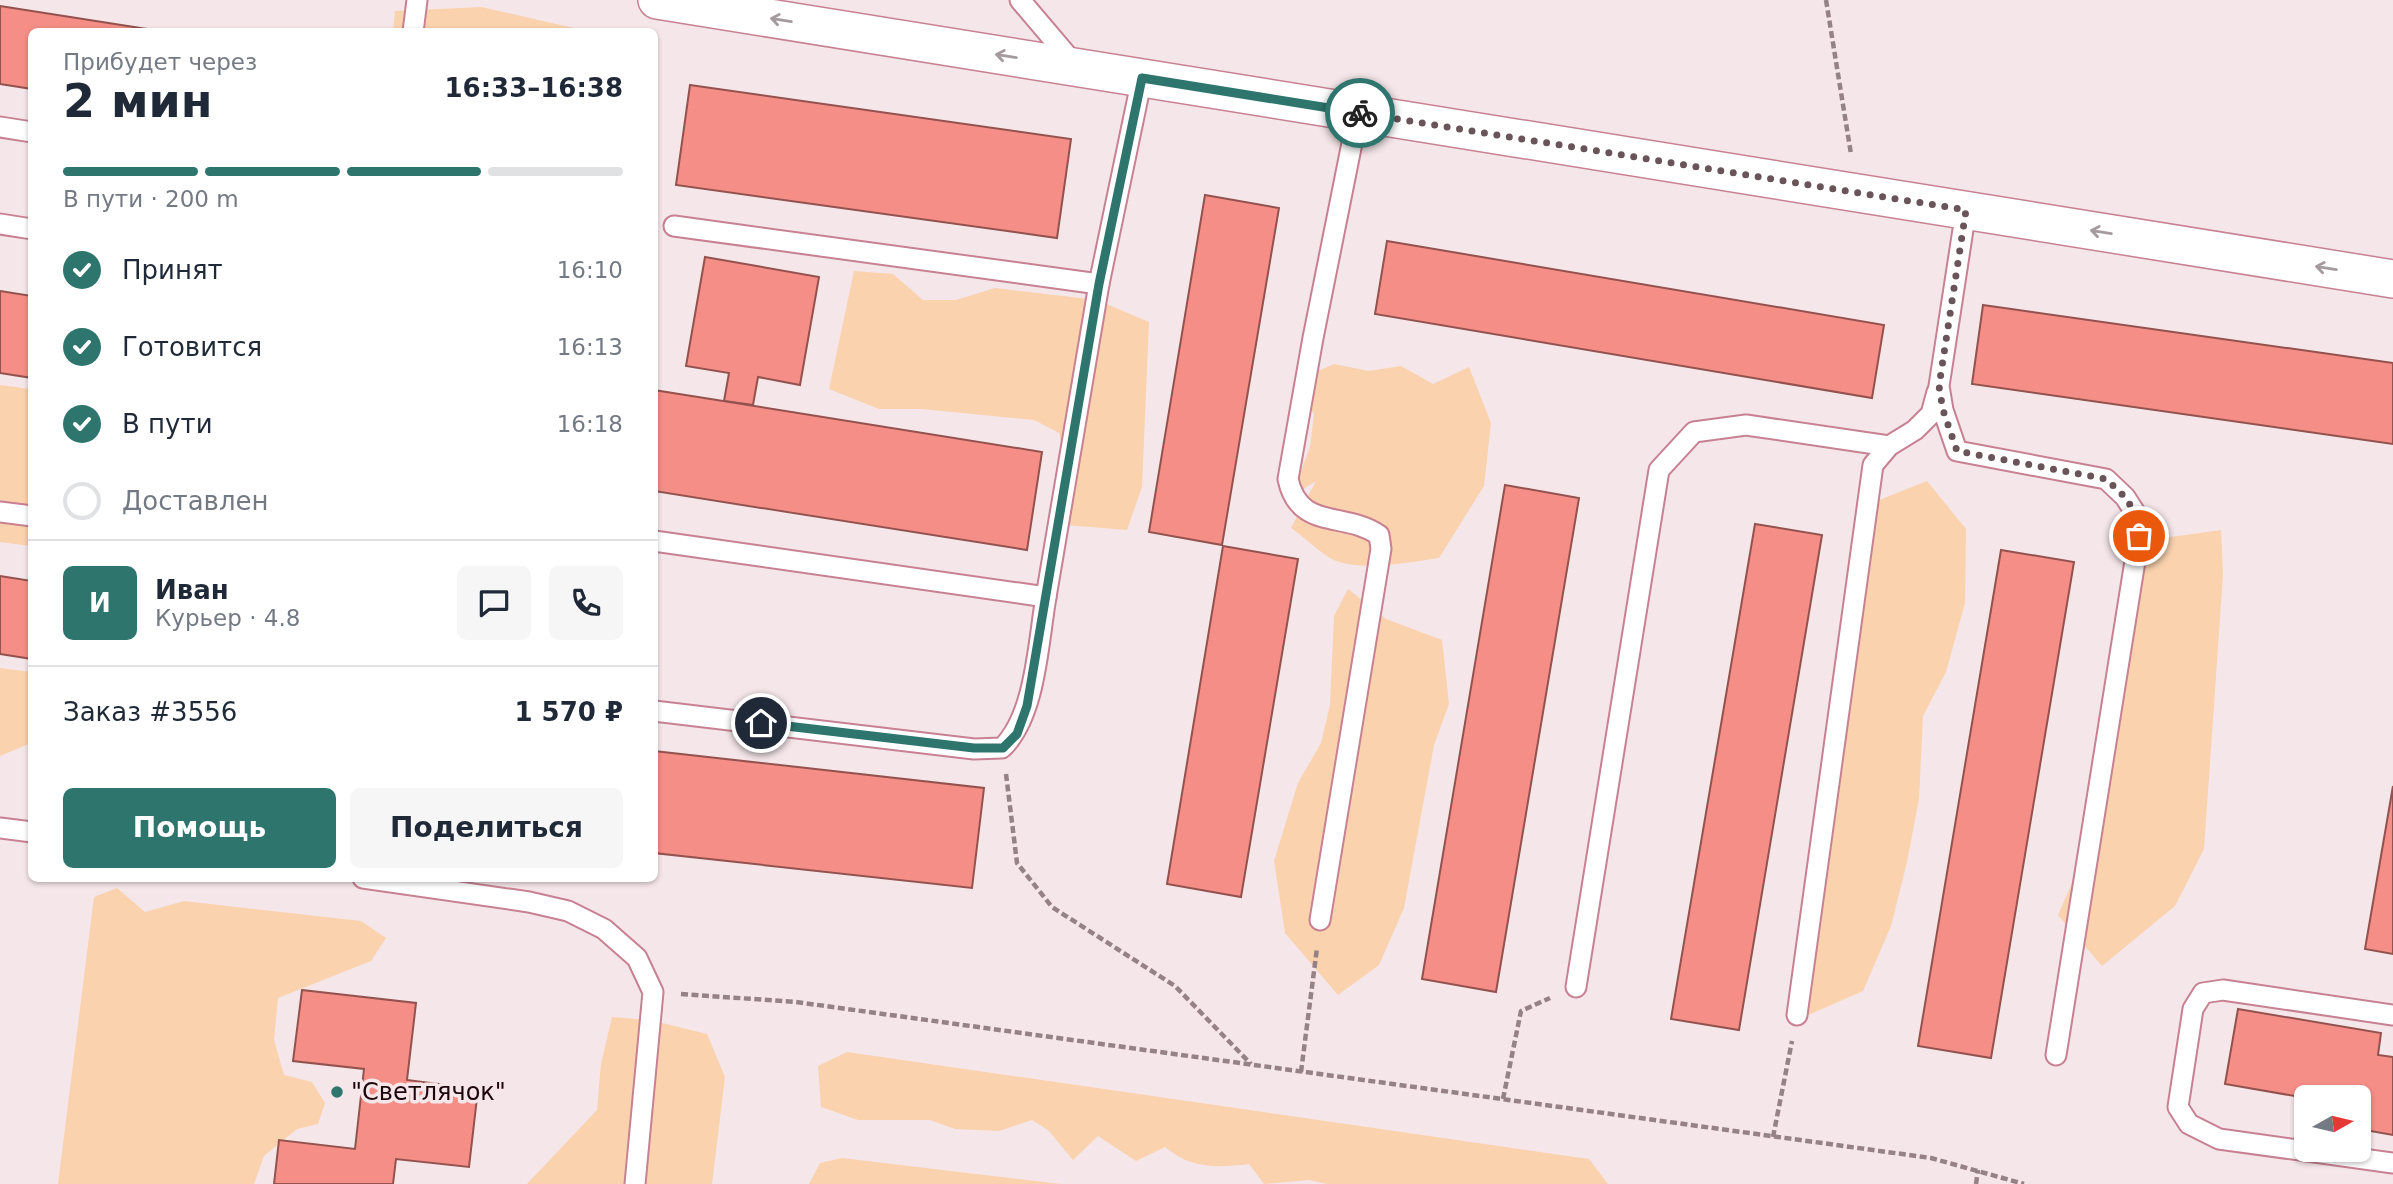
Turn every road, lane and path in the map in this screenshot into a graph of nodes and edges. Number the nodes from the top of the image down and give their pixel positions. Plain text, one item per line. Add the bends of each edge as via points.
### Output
1 (417, 0) edge
2 (657, 0) edge
3 (1020, 0) edge
4 (1826, 0) edge
5 (414, 28) edge
6 (1077, 68) junction
7 (1142, 78) junction
8 (1358, 113) junction
9 (0, 127) edge
10 (28, 131) edge
11 (1858, 193) junction
12 (1966, 210) junction
13 (0, 223) edge
14 (674, 226) dead end
15 (28, 228) edge
16 (2393, 279) edge
17 (1099, 284) junction
18 (1939, 386) junction
19 (1889, 446) junction
20 (0, 512) edge
21 (28, 516) edge
22 (658, 542) edge
23 (1046, 597) junction
24 (658, 711) edge
25 (1003, 748) junction
26 (0, 828) edge
27 (28, 832) edge
28 (391, 882) edge
29 (1320, 920) joint
30 (1576, 987) joint
31 (653, 992) junction
32 (2393, 1015) edge
33 (1797, 1016) joint
34 (2056, 1055) dead end
35 (1251, 1065) junction
36 (1301, 1072) junction
37 (1503, 1099) junction
38 (1773, 1137) junction
39 (2393, 1163) edge
40 (1978, 1170) junction
41 (635, 1184) edge
42 (1976, 1184) edge
43 (2024, 1184) edge

1 - 5 lane
6 -> 2 street
3 - 6 lane
4 - 11 path
6 - 7 street
7 - 8 street
7 - 17 lane
8 - 11 street
8 - 29 lane via 1288,479 1292,496 1305,512 1368,528 1379,536 1381,549
9 - 10 lane
11 - 12 street
16 -> 12 street
12 - 18 lane
13 - 15 lane
14 - 17 lane
17 - 23 lane
18 - 19 lane via 1931,414
18 - 34 lane via 1957,451 2106,479 2136,514 2139,536
19 - 30 lane via 1746,425 1694,432 1659,470
19 - 33 lane via 1872,465
20 - 21 lane
22 - 23 lane
23 - 25 lane via 1027,706 1017,734
24 - 25 lane
25 - 35 path via 1017,863 1052,907 1175,986
26 - 27 lane
28 - 31 lane via 568,911 604,929 637,958
29 - 36 path
30 - 37 path via 1521,1012
31 - 35 path via 796,1002
31 - 41 lane
32 - 39 lane via 2223,990 2203,993 2193,1009 2178,1107 2189,1125 2220,1139
33 - 38 path
35 - 36 path
36 - 37 path
37 - 38 path
38 - 40 path via 1931,1158
40 - 42 path
40 - 43 path

